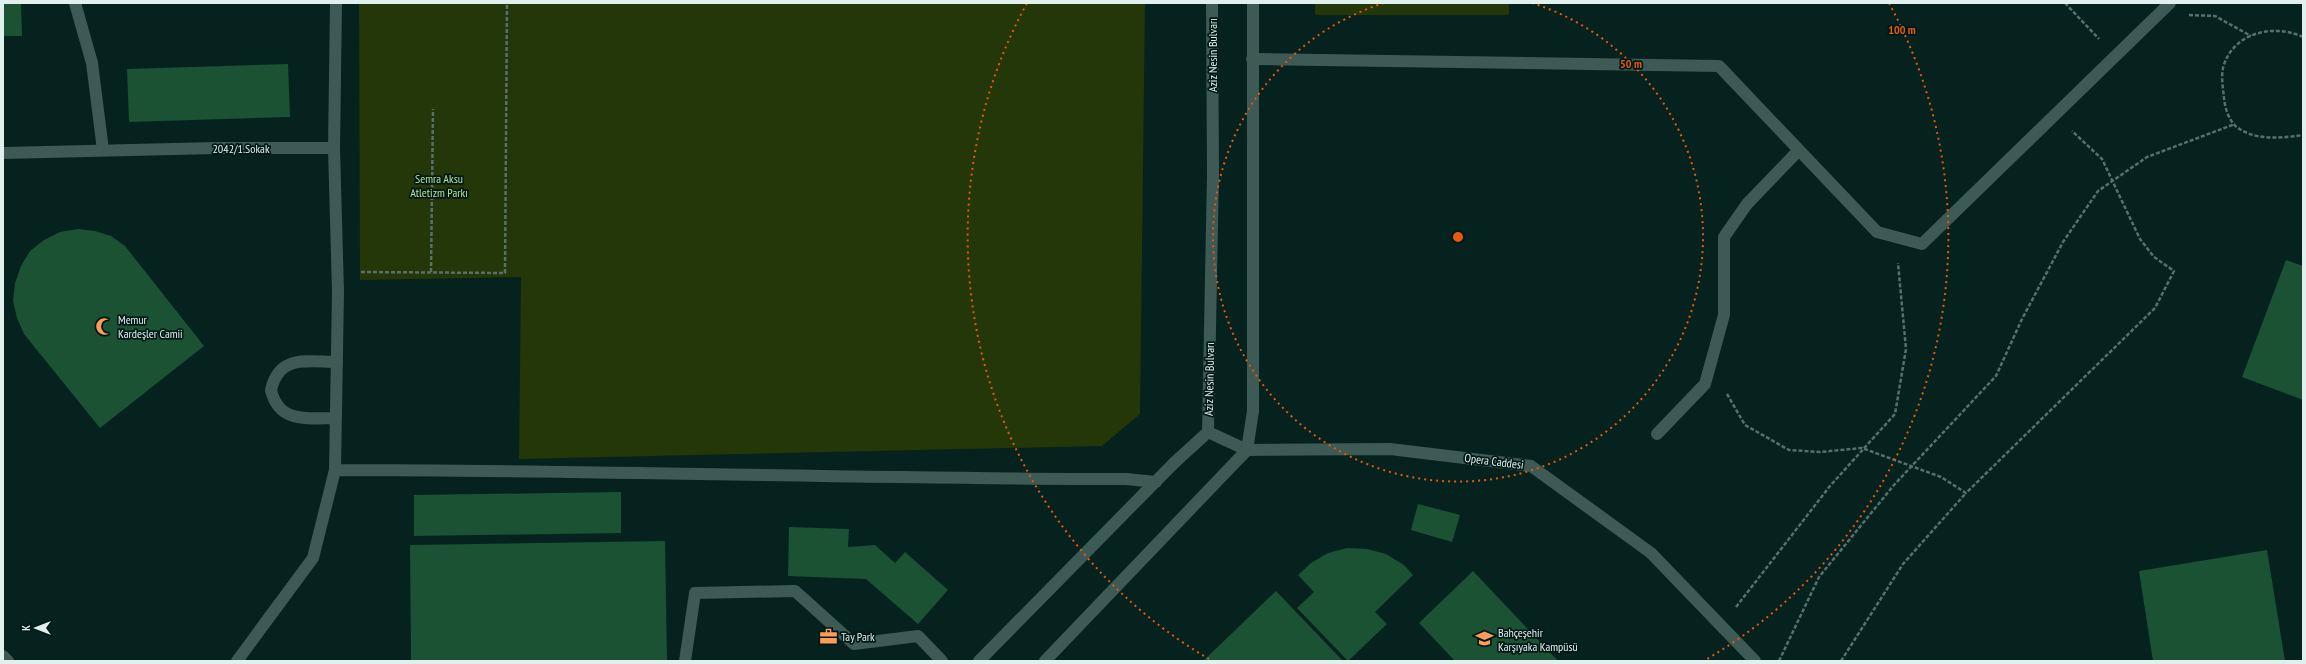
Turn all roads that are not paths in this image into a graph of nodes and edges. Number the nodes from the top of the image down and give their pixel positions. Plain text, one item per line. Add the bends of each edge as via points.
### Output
1 (75, 3) edge
2 (336, 3) edge
3 (1212, 3) edge
4 (1253, 3) edge
5 (2170, 3) edge
6 (1252, 60) junction
7 (334, 148) junction
8 (103, 150) junction
9 (1799, 150) junction
10 (3, 153) edge
11 (337, 362) junction
12 (336, 418) junction
13 (1208, 432) junction
14 (1657, 434) dead end
15 (1247, 450) junction
16 (335, 470) junction
17 (1156, 482) junction
18 (3, 656) edge
19 (8, 661) edge
20 (237, 661) edge
21 (685, 661) edge
22 (942, 661) edge
23 (979, 661) edge
24 (1045, 661) edge
25 (1754, 661) edge

1 - 8 street via 92,63
2 - 7 street
3 - 13 street, Aziz Nesin Bulvarı via 1213,174
4 - 6 street
5 - 9 street via 1922,244 1877,232
6 - 9 street via 1719,66
6 - 15 street via 1253,411
7 - 8 street, 2042/1.Sokak
7 - 11 street via 338,286
8 - 10 street, 2042/1.Sokak
9 - 14 street via 1747,204 1724,237 1724,315 1705,384
11 - 12 street
11 - 12 street via 296,362 286,365 278,372 271,390 278,407 286,414 299,418
12 - 16 street
13 - 15 street
13 - 17 street, Aziz Nesin Bulvarı
15 - 24 street
15 - 25 street, Opera Caddesi via 1390,449 1531,466 1651,553
16 - 17 street via 1126,479
16 - 20 street via 313,558
17 - 23 street, Aziz Nesin Bulvarı
18 - 19 street
21 - 22 street via 695,593 795,591 854,644 918,636

